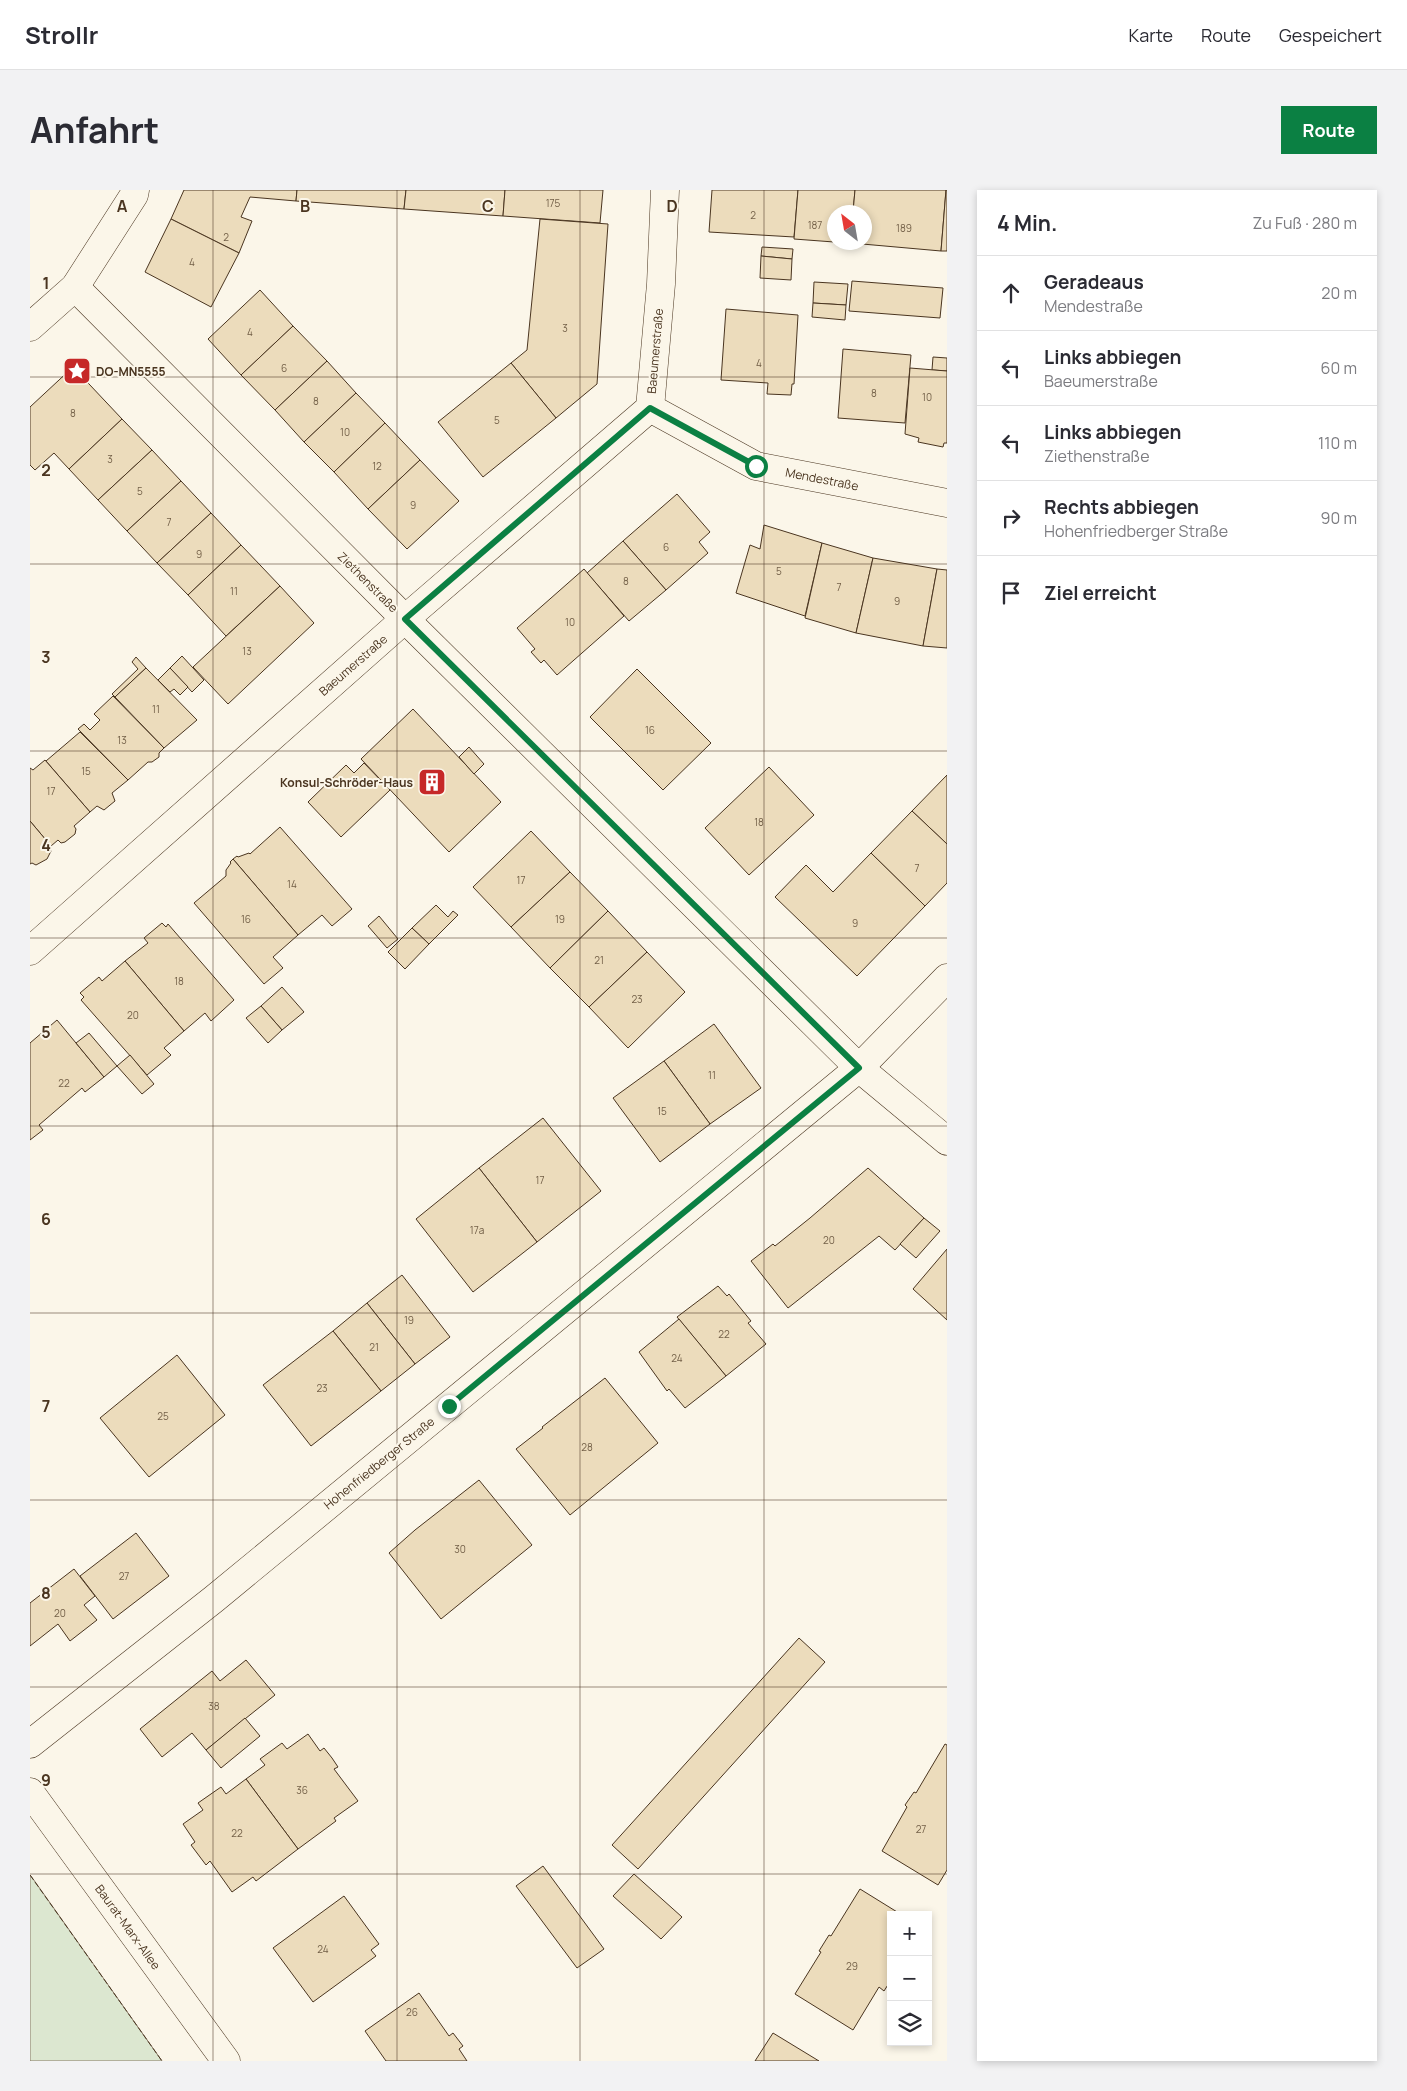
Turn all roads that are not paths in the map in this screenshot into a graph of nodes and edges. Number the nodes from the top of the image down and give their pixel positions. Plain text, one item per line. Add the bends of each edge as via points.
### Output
1 (135, 190) edge
2 (665, 190) edge
3 (75, 288) junction
4 (30, 327) edge
5 (650, 408) junction
6 (947, 503) edge
7 (405, 619) junction
8 (30, 950) edge
9 (947, 978) edge
10 (859, 1068) junction
11 (947, 1141) edge
12 (30, 1744) edge
13 (30, 1792) edge
14 (226, 2061) edge

1 - 3 street
2 - 5 street, Baeumerstraße
3 - 4 street
3 - 7 street, Ziethenstraße
5 - 6 street, Mendestraße via 756,466
5 - 7 street, Baeumerstraße
7 - 8 street, Baeumerstraße
7 - 10 street, Ziethenstraße
9 - 10 street, Hohenfriedberger Straße
10 - 11 street, Ziethenstraße
10 - 12 street, Hohenfriedberger Straße via 214,1599
13 - 14 street, Baurat-Marx-Allee

